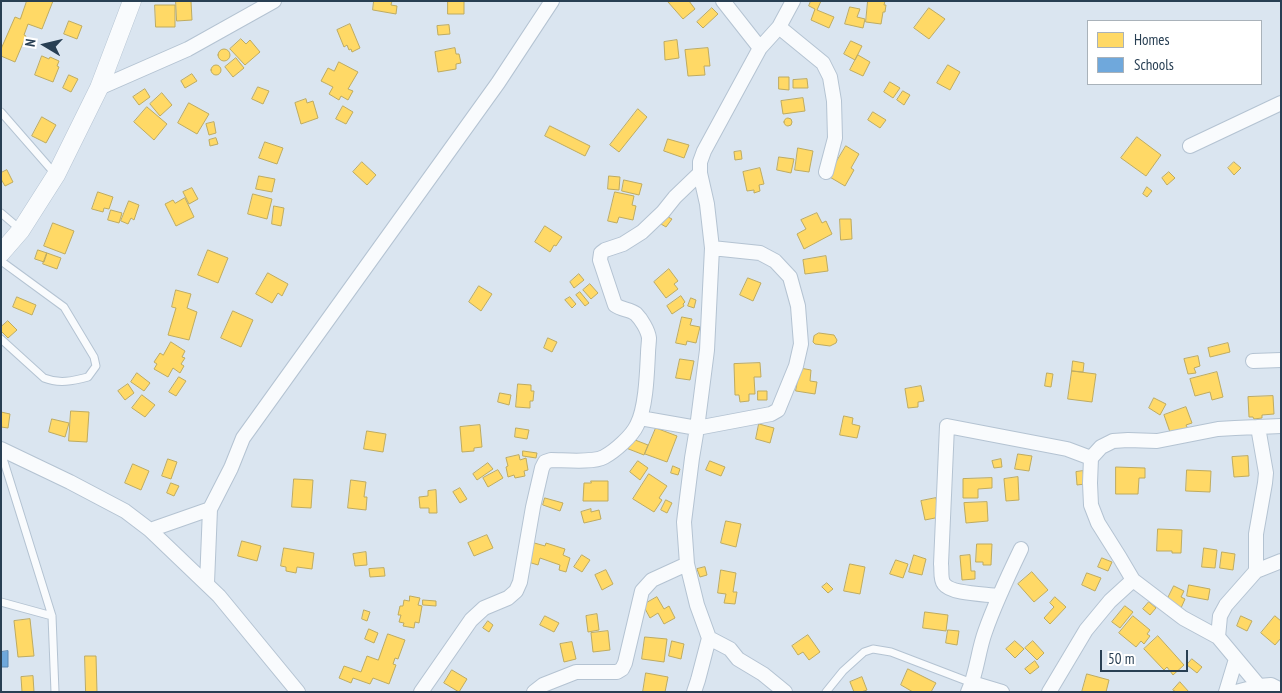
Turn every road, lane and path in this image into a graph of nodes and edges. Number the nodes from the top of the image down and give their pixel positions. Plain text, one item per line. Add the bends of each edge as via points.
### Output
1 (132, 1) edge
2 (274, 1) edge
3 (552, 1) edge
4 (724, 1) edge
5 (793, 1) edge
6 (779, 27) junction
7 (760, 48) junction
8 (98, 88) junction
9 (1281, 103) edge
10 (1, 112) edge
11 (1190, 146) dead end
12 (826, 172) dead end
13 (700, 173) junction
14 (56, 175) junction
15 (1, 213) edge
16 (21, 230) junction
17 (712, 248) junction
18 (1, 253) edge
19 (1, 261) edge
20 (1, 339) edge
21 (1281, 360) edge
22 (1253, 361) dead end
23 (640, 418) junction
24 (1281, 426) edge
25 (1258, 427) junction
26 (698, 428) junction
27 (1, 451) edge
28 (1091, 458) junction
29 (210, 509) junction
30 (150, 530) junction
31 (1021, 549) dead end
32 (1281, 561) edge
33 (687, 564) junction
34 (1256, 570) junction
35 (1133, 580) junction
36 (207, 583) junction
37 (998, 596) junction
38 (1, 602) edge
39 (52, 616) junction
40 (1218, 637) junction
41 (709, 638) junction
42 (1236, 660) junction
43 (1273, 685) edge
44 (970, 688) edge
45 (55, 692) edge
46 (298, 692) edge
47 (420, 692) edge
48 (534, 692) edge
49 (694, 692) edge
50 (785, 692) edge
51 (826, 692) edge
52 (1002, 692) edge
53 (1049, 692) edge
54 (1226, 692) edge
55 (1236, 692) edge

1 - 8 street
2 - 8 street via 188,49
3 - 29 street via 498,83 244,438
4 - 7 street
5 - 6 street
6 - 7 street
6 - 12 street via 822,63 830,77 835,138
7 - 13 street via 704,150
8 - 14 street
9 - 11 street
10 - 14 lane
13 - 17 street
13 - 23 street via 642,232 601,253 600,260 615,306 637,315 649,337 647,380
14 - 16 street
15 - 16 lane
16 - 18 street
17 - 26 street via 707,350
17 - 26 street via 760,253 775,261 790,277 798,306 801,344 796,366 778,410
19 - 20 lane via 64,307 94,357 96,366 88,377 52,381 44,378
21 - 22 street
23 - 26 street
23 - 47 street via 636,428 604,457 545,462 516,591 484,608 471,620
24 - 25 street
25 - 28 street via 1218,430 1157,441 1113,442
25 - 34 street via 1266,473 1256,534
26 - 33 street via 684,522
27 - 30 street via 125,511
27 - 39 lane
28 - 35 street via 1090,505
28 - 37 street via 1067,449 947,426 942,580 948,588 959,592
29 - 30 street
29 - 36 street
30 - 36 street
31 - 37 street
32 - 34 street
33 - 41 street
33 - 48 street via 652,580 642,591 622,668 617,672 576,672
34 - 40 street via 1226,605 1220,616
35 - 40 street via 1183,618
35 - 53 street via 1086,630
36 - 46 street
37 - 44 street
38 - 39 lane
39 - 45 lane
40 - 42 street
41 - 49 street
41 - 50 street via 730,649 738,659
42 - 43 street
42 - 54 street
43 - 55 street
44 - 51 lane via 891,652 873,649 864,652 843,671
44 - 52 street

